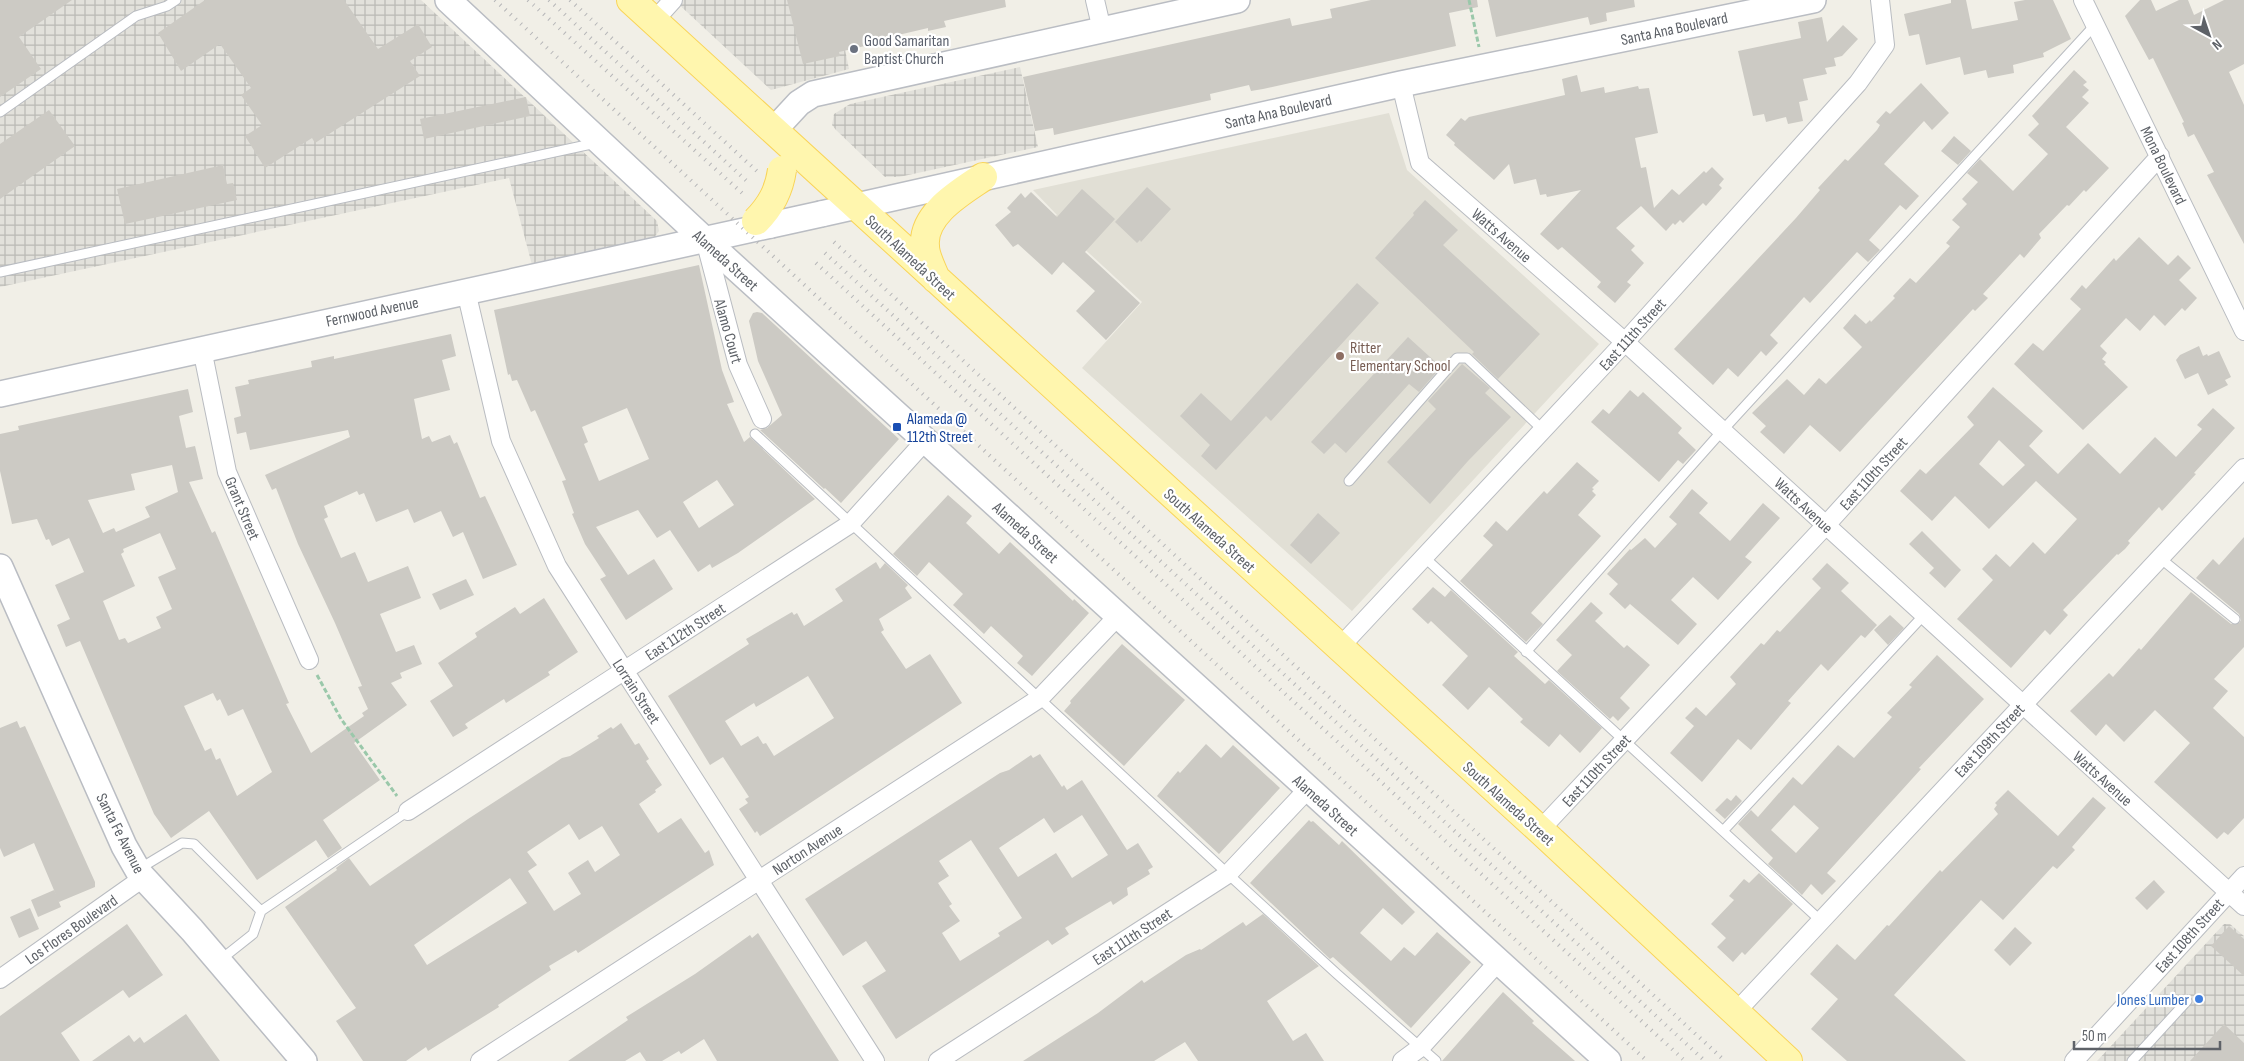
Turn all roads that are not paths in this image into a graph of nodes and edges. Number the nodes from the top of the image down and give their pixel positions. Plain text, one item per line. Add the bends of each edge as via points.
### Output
1 (176, 0) edge
2 (448, 0) edge
3 (631, 0) edge
4 (673, 0) edge
5 (1095, 0) edge
6 (1237, 0) edge
7 (1813, 0) edge
8 (1880, 0) edge
9 (2083, 0) edge
10 (654, 22) junction
11 (2095, 25) junction
12 (1102, 30) junction
13 (1401, 84) junction
14 (0, 112) edge
15 (774, 130) junction
16 (598, 143) junction
17 (2160, 156) junction
18 (984, 177) junction
19 (856, 206) junction
20 (757, 226) junction
21 (705, 240) junction
22 (0, 272) edge
23 (937, 280) junction
24 (466, 291) junction
25 (2244, 331) edge
26 (1625, 342) junction
27 (202, 349) junction
28 (0, 394) edge
29 (759, 426) joint
30 (1543, 430) junction
31 (1722, 430) junction
32 (925, 441) junction
33 (2244, 468) edge
34 (1349, 481) dead end
35 (850, 524) junction
36 (1826, 525) junction
37 (1424, 557) junction
38 (2160, 558) junction
39 (0, 567) edge
40 (1118, 616) junction
41 (1924, 616) junction
42 (2235, 619) dead end
43 (1339, 648) junction
44 (1526, 652) junction
45 (309, 660) road end
46 (624, 671) junction
47 (1040, 698) junction
48 (2022, 705) junction
49 (1625, 740) junction
50 (1308, 789) junction
51 (408, 811) joint
52 (1540, 830) junction
53 (1723, 831) junction
54 (140, 874) junction
55 (1228, 874) junction
56 (2244, 876) edge
57 (758, 881) junction
58 (2228, 892) junction
59 (2244, 906) edge
60 (261, 911) junction
61 (1821, 921) junction
62 (219, 961) junction
63 (1498, 962) junction
64 (0, 979) edge
65 (2187, 1001) dead end
66 (1736, 1013) junction
67 (1421, 1047) junction
68 (304, 1061) edge
69 (480, 1061) edge
70 (875, 1061) edge
71 (938, 1061) edge
72 (1402, 1061) edge
73 (1436, 1061) edge
74 (1608, 1061) edge
75 (1788, 1061) edge
76 (2074, 1061) edge
77 (2132, 1061) edge

1 - 14 lane via 136,16
2 - 16 street, Alameda Street
3 - 10 main road, South Alameda Street
4 - 10 street
5 - 12 street
6 - 12 street
7 - 13 street, Santa Ana Boulevard
8 - 26 street, East 111th Street via 1885,45 1858,83
9 - 11 street, Mona Boulevard
10 - 15 main road, South Alameda Street
11 - 17 street, Mona Boulevard
11 - 31 lane
12 - 15 street via 813,94
13 - 18 street, Santa Ana Boulevard
13 - 26 street, Watts Avenue via 1420,163
15 - 19 main road, South Alameda Street
15 - 20 main road, bridge via 780,152 781,182
16 - 21 street, Alameda Street
16 - 22 lane
17 - 25 street, Mona Boulevard
17 - 36 street, East 110th Street
18 - 19 street, Santa Ana Boulevard
18 - 23 main road via 953,197 936,214 925,232 924,247
19 - 20 street, Santa Ana Boulevard, bridge
19 - 23 main road, South Alameda Street
20 - 21 street, Fernwood Avenue
21 - 24 street, Fernwood Avenue
21 - 29 street, Alamo Court via 738,365
21 - 32 street, Alameda Street
23 - 43 main road, South Alameda Street
24 - 27 street, Fernwood Avenue
24 - 46 street, Lorrain Street via 501,441 557,566
26 - 30 street, East 111th Street
26 - 31 street, Watts Avenue
27 - 28 street, Fernwood Avenue
27 - 45 street, Grant Street via 228,472
29 - 35 lane
30 - 34 lane via 1462,356
30 - 37 street, East 111th Street
31 - 36 street, Watts Avenue
31 - 44 lane
32 - 35 street, East 112th Street
32 - 40 street, Alameda Street
33 - 38 street, East 109th Street
35 - 46 street, East 112th Street
35 - 47 lane
36 - 41 street, Watts Avenue
36 - 49 street, East 110th Street
37 - 43 street, East 111th Street
37 - 44 lane
38 - 42 lane
38 - 48 street, East 109th Street
39 - 54 street, Santa Fe Avenue via 124,846
40 - 47 street, Norton Avenue
40 - 50 street, Alameda Street
41 - 48 street, Watts Avenue
41 - 53 lane
43 - 52 main road, South Alameda Street
44 - 49 lane
46 - 51 street, East 112th Street
46 - 57 street, Lorrain Street
47 - 55 lane
47 - 57 street, Norton Avenue
48 - 58 street, Watts Avenue
48 - 61 street, East 109th Street
49 - 52 street, East 110th Street
49 - 53 lane
50 - 55 street, East 111th Street
50 - 63 street, Alameda Street
51 - 60 lane, East 112th Street
52 - 66 main road, South Alameda Street
53 - 61 lane
54 - 60 lane via 182,843 190,842 198,846
54 - 62 street, Santa Fe Avenue
54 - 64 street, Los Flores Boulevard
55 - 67 lane
55 - 71 street, East 111th Street
56 - 58 street, East 108th Street
57 - 69 street, Norton Avenue
57 - 70 street, Lorrain Street
58 - 59 street, Watts Avenue
58 - 76 street, East 108th Street
60 - 62 lane via 253,934
61 - 66 street, East 109th Street
62 - 68 street, Santa Fe Avenue
63 - 67 street
63 - 74 street, Alameda Street
65 - 77 lane
66 - 75 main road, South Alameda Street
67 - 72 street
67 - 73 lane

